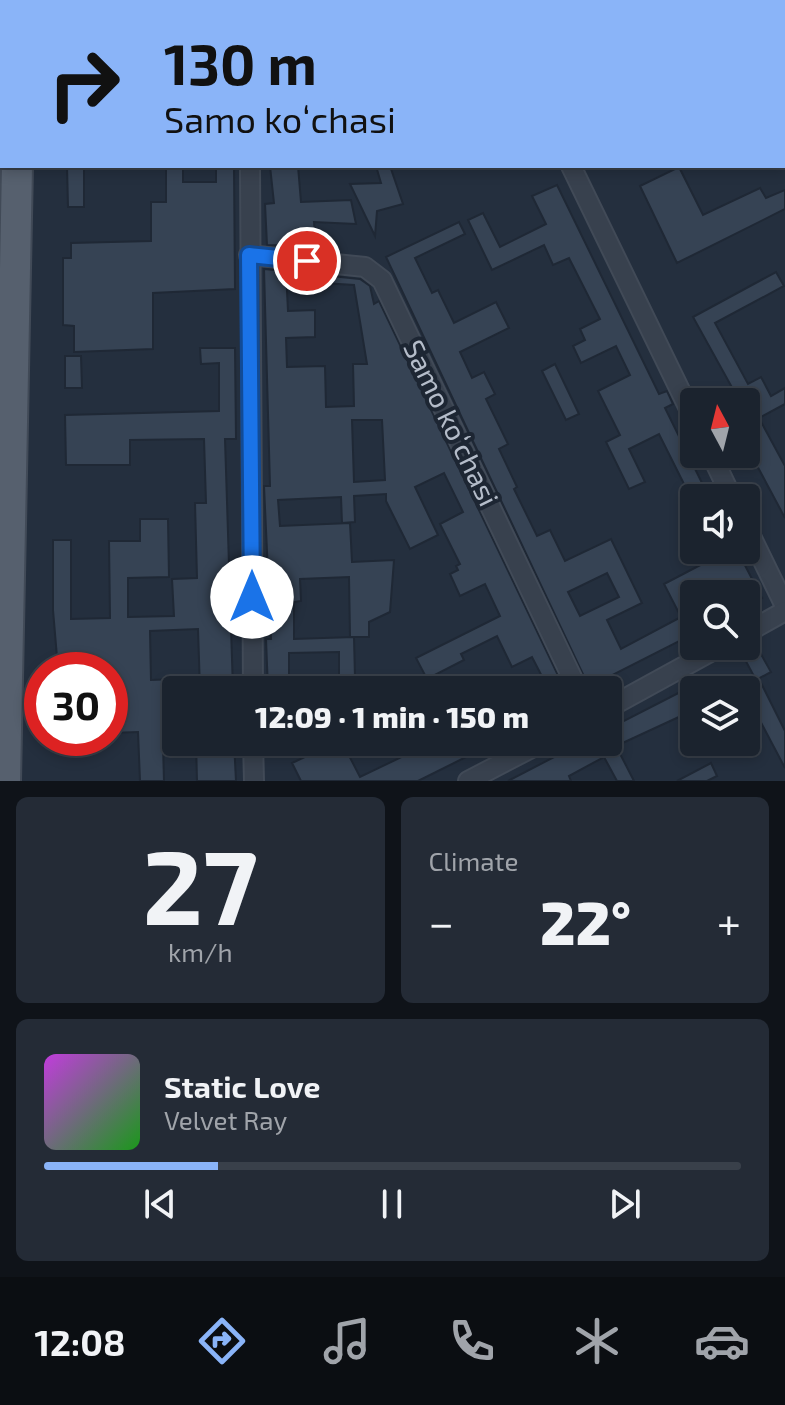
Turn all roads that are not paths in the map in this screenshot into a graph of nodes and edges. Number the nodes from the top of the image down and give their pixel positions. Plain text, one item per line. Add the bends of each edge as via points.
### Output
1 (17, 168) edge
2 (250, 168) edge
3 (572, 168) edge
4 (249, 255) junction
5 (680, 390) edge
6 (6, 446) edge
7 (760, 556) edge
8 (785, 609) edge
9 (760, 624) edge
10 (695, 660) edge
11 (253, 676) edge
12 (571, 676) edge
13 (622, 700) edge
14 (253, 756) edge
15 (516, 756) edge
16 (5, 781) edge
17 (254, 781) edge
18 (468, 781) edge

1 - 6 main road
2 - 4 street
3 - 5 street
4 - 11 street
4 - 12 street, Samo koʻchasi via 365,267 382,280
6 - 16 main road
7 - 8 street
8 - 9 street
10 - 13 street
14 - 17 street
15 - 18 street

